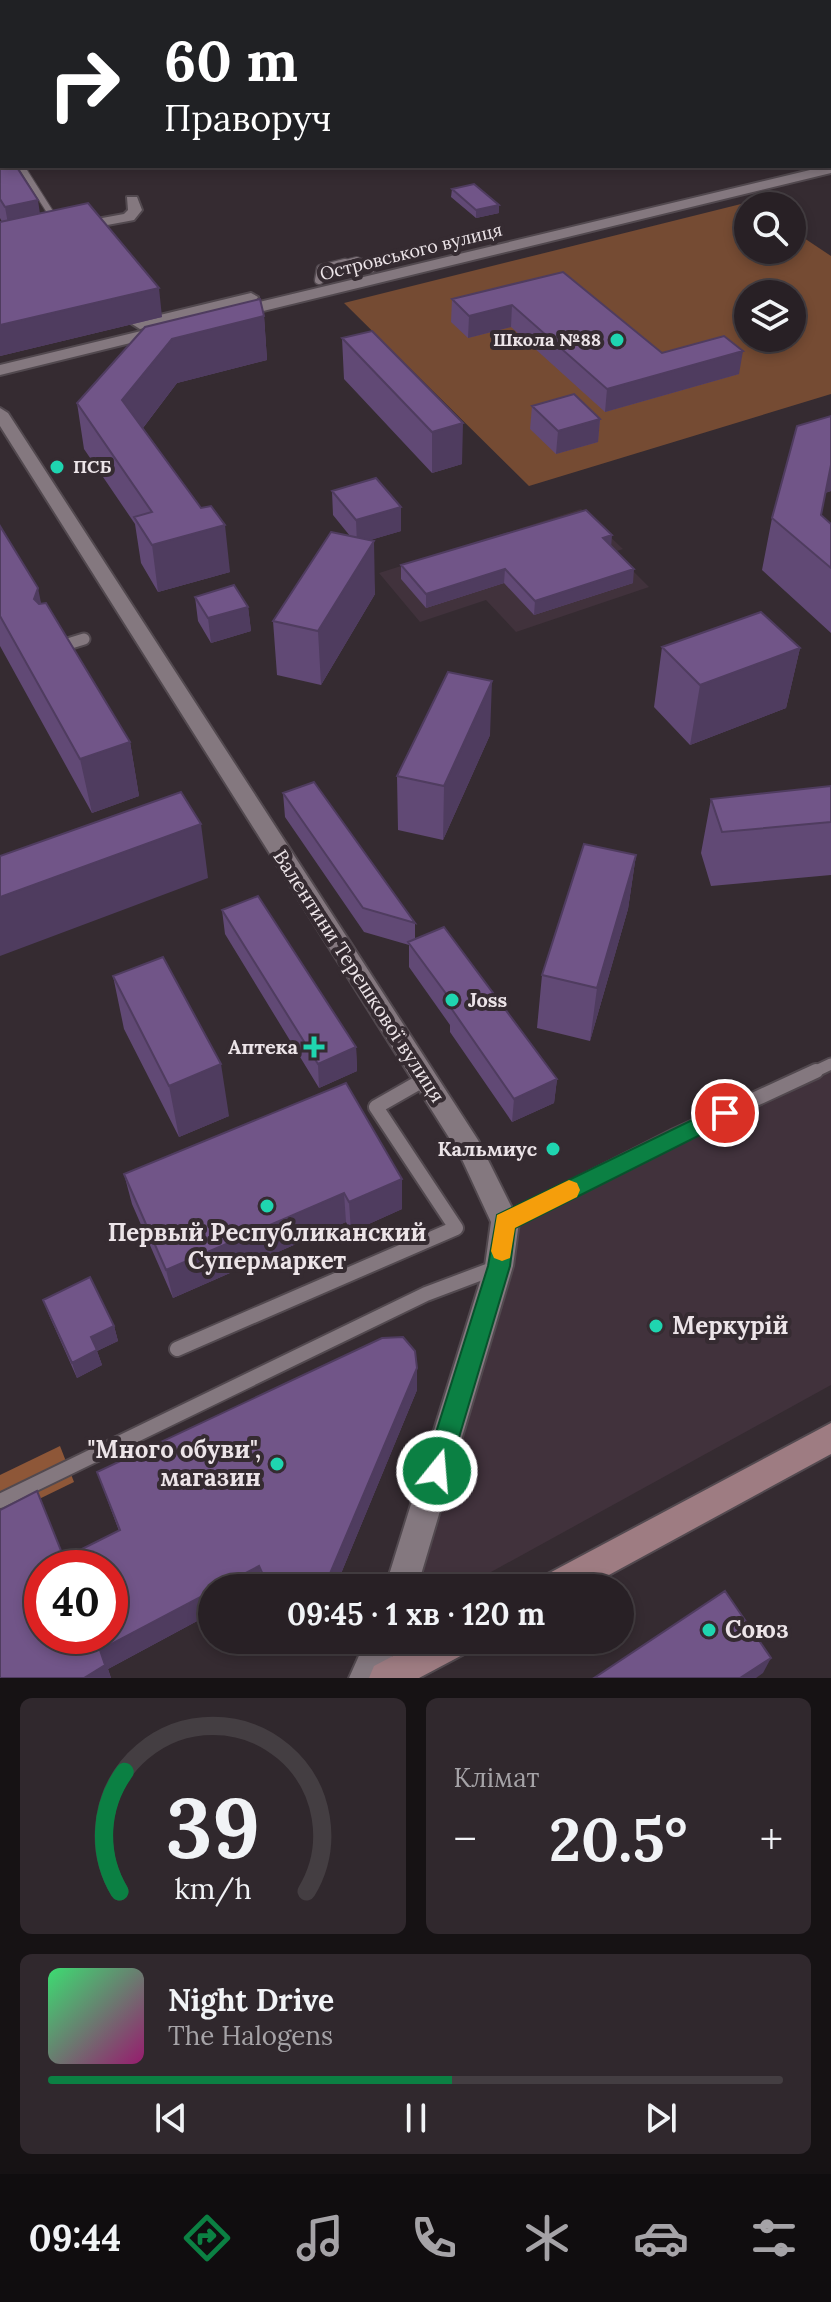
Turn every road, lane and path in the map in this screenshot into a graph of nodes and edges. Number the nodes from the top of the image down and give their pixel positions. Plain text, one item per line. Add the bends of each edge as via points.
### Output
1 (22, 168) edge
2 (784, 168) edge
3 (831, 169) edge
4 (132, 200) dead end
5 (62, 230) junction
6 (46, 233) edge
7 (0, 358) edge
8 (0, 370) edge
9 (0, 413) edge
10 (84, 639) dead end
11 (53, 649) edge
12 (831, 1064) edge
13 (425, 1079) junction
14 (505, 1222) junction
15 (499, 1266) junction
16 (177, 1349) dead end
17 (831, 1438) edge
18 (0, 1501) edge
19 (405, 1574) edge
20 (579, 1574) edge
21 (377, 1654) edge
22 (430, 1654) edge
23 (366, 1678) edge
24 (386, 1678) edge

1 - 5 lane
2 - 7 street, Островського вулиця
3 - 8 street, Островського вулиця
4 - 5 street via 135,210 129,217
5 - 6 lane
9 - 13 street, Валентини Терешкової вулиця
10 - 11 lane
12 - 14 lane
13 - 14 street, Валентини Терешкової вулиця via 469,1148
13 - 16 lane via 376,1107 456,1228
14 - 15 street
15 - 18 lane via 426,1294
15 - 19 street
17 - 20 main road
21 - 23 street
22 - 24 main road

